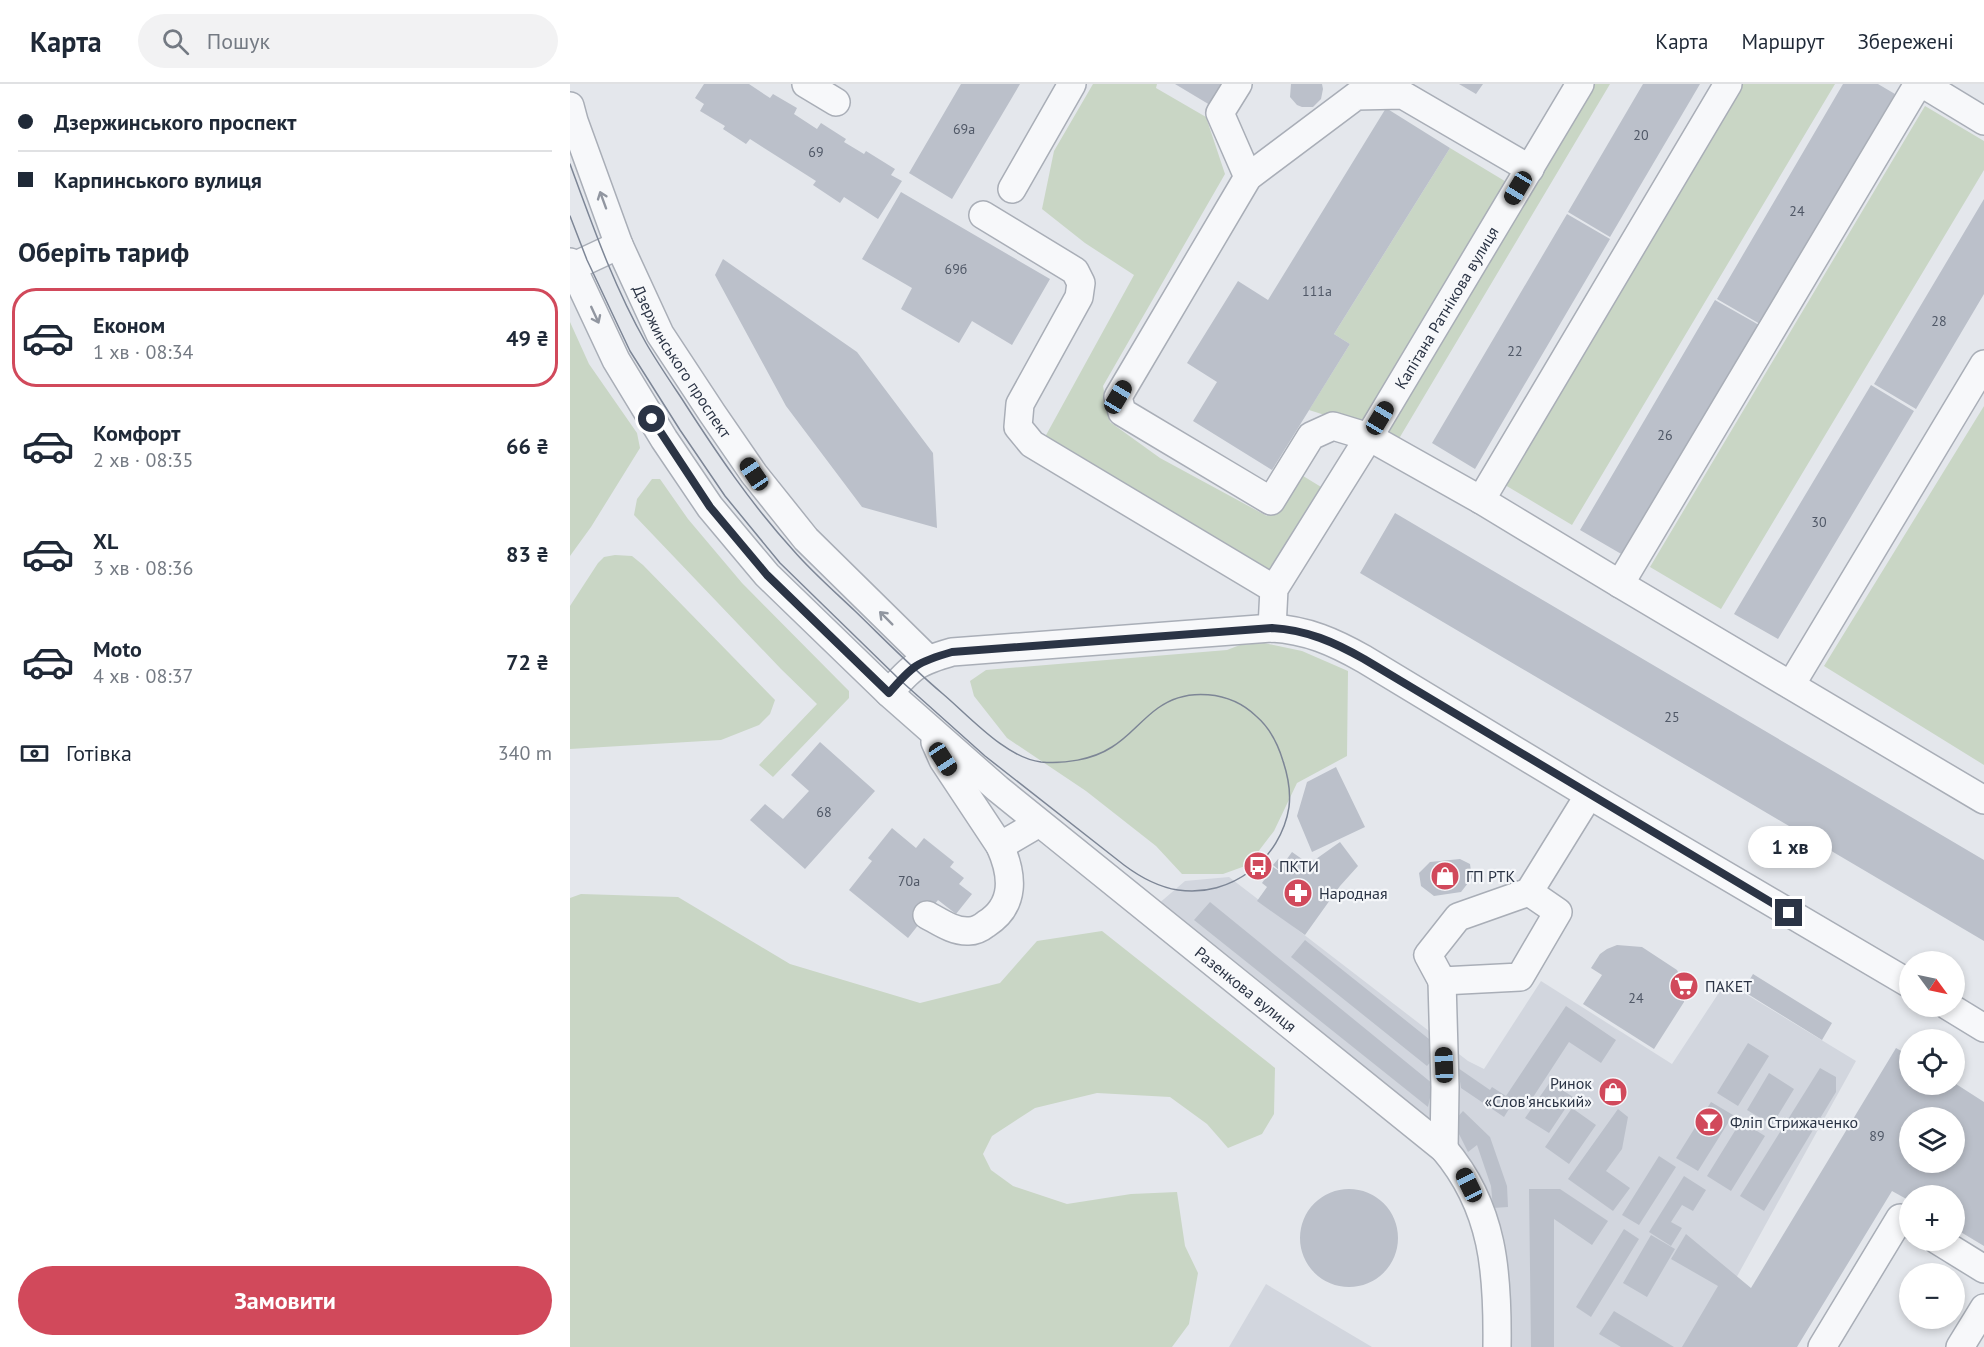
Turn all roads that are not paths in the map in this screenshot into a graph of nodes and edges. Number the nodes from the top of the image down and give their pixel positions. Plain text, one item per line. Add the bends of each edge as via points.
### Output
1 (806, 84) edge
2 (1072, 84) edge
3 (1238, 84) edge
4 (1580, 84) edge
5 (1728, 84) edge
6 (1918, 84) edge
7 (1923, 84) edge
8 (836, 102) dead end
9 (570, 106) edge
10 (1984, 121) edge
11 (1530, 169) junction
12 (1248, 177) junction
13 (1012, 189) dead end
14 (983, 215) dead end
15 (619, 245) junction
16 (571, 266) edge
17 (1984, 364) edge
18 (1369, 437) junction
19 (1481, 500) junction
20 (1620, 585) junction
21 (1274, 589) junction
22 (1272, 628) junction
23 (928, 659) junction
24 (1791, 685) junction
25 (889, 693) junction
26 (928, 727) junction
27 (1589, 795) junction
28 (1984, 800) edge
29 (1039, 823) junction
30 (999, 846) junction
31 (1529, 892) junction
32 (927, 915) dead end
33 (1899, 978) edge
34 (1442, 981) junction
35 (1965, 1016) edge
36 (1984, 1028) edge
37 (1444, 1149) junction
38 (1899, 1220) edge
39 (1955, 1251) edge
40 (1984, 1269) edge
41 (1984, 1308) edge
42 (1497, 1347) edge
43 (1822, 1347) edge
44 (1960, 1347) edge

1 - 8 street
2 - 13 street
3 - 12 street via 1220,114
4 - 11 street, Капітана Ратнікова вулиця
5 - 19 street
6 - 20 street
7 - 10 street
15 -> 9 street, Дзержинського проспект
11 - 12 street via 1403,95 1356,96
11 - 18 street, Капітана Ратнікова вулиця
12 - 18 street via 1118,397 1122,412 1271,501 1311,436 1333,426
14 - 21 street via 1075,271 1081,283 1080,297 1020,404 1018,427 1025,436 1032,444
15 - 16 street
23 -> 15 street, Дзержинського проспект via 806,539 754,474 660,334
16 -> 25 street via 616,360 710,507 767,575
17 - 24 street
18 - 19 street
18 - 21 street, Капітана Ратнікова вулиця
19 - 20 street
20 - 24 street
21 - 22 street, Капітана Ратнікова вулиця
22 - 23 street via 952,652
22 - 27 street via 1314,634 1337,644
23 - 25 street via 912,667
24 - 28 street
25 - 26 street, Разенкова вулиця
26 - 29 street, Разенкова вулиця
26 - 30 street via 943,759
27 - 31 street
27 - 33 street
29 - 30 street
29 - 37 street, Разенкова вулиця
30 - 32 street via 1008,863 1010,883 1005,906 994,919 978,930 968,931 952,929
31 - 34 street via 1458,917 1428,955
31 - 34 street via 1558,912 1520,977
34 - 37 street
35 - 36 street
37 - 42 street, Разенкова вулиця via 1460,1168 1488,1228
38 - 43 street
39 - 40 street
41 - 44 street

